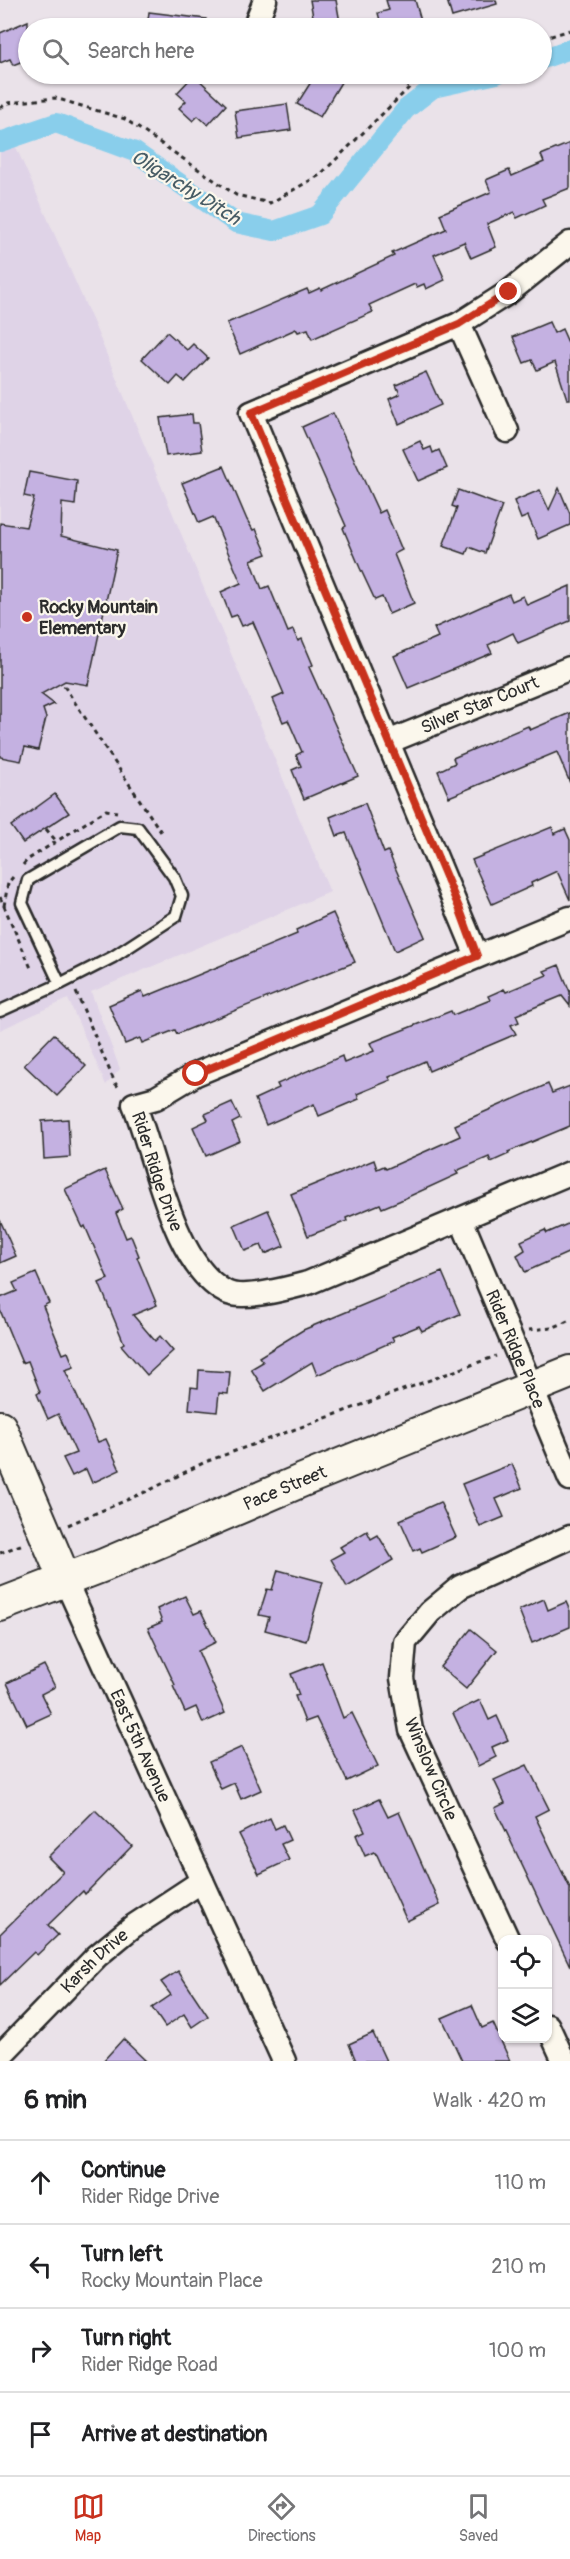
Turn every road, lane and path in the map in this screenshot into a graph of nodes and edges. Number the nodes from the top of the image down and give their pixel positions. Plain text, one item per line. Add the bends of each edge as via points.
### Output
1 (265, 0) edge
2 (258, 18) edge
3 (570, 30) edge
4 (552, 36) edge
5 (413, 84) edge
6 (0, 108) edge
7 (570, 243) edge
8 (459, 324) junction
9 (507, 431) dead end
10 (570, 668) edge
11 (64, 686) dead end
12 (388, 742) junction
13 (46, 829) dead end
14 (163, 835) dead end
15 (57, 842) dead end
16 (0, 897) edge
17 (570, 918) edge
18 (477, 956) junction
19 (31, 968) dead end
20 (65, 982) junction
21 (0, 1011) edge
22 (134, 1104) junction
23 (570, 1173) edge
24 (461, 1219) junction
25 (570, 1320) edge
26 (529, 1330) dead end
27 (496, 1356) dead end
28 (570, 1372) edge
29 (532, 1388) junction
30 (0, 1427) edge
31 (570, 1479) edge
32 (65, 1526) dead end
33 (570, 1537) edge
34 (28, 1542) dead end
35 (0, 1553) edge
36 (65, 1580) junction
37 (0, 1605) edge
38 (202, 1881) junction
39 (506, 1935) edge
40 (552, 2035) edge
41 (0, 2056) edge
42 (284, 2061) edge
43 (564, 2061) edge

1 - 2 street
3 - 4 path
5 - 6 path via 320,175 270,203 236,195 125,119 55,98 8,103
7 - 8 street via 509,292
8 - 9 street
8 - 12 street via 251,413
10 - 12 street, Silver Star Court
11 - 14 path
12 - 18 street
13 - 15 path
16 - 19 path
17 - 18 street, Rider Ridge Drive
18 - 22 street, Rider Ridge Drive via 196,1074 156,1098
20 - 20 lane via 113,957 176,916 182,896 174,877 138,828 120,826 28,880 22,903
20 - 21 lane
20 - 22 path via 115,1083
22 - 24 street, Rider Ridge Drive via 159,1184 188,1252 208,1278 227,1293 268,1293 308,1283
23 - 24 street, Rider Ridge Drive
24 - 29 street, Rider Ridge Place
25 - 26 path via 552,1328
27 - 32 path via 205,1462
28 - 29 main road, Pace Street
29 - 31 street, Rider Ridge Place
29 - 36 main road, Pace Street
30 - 36 main road, East 5th Avenue
33 - 39 street, Winslow Circle via 460,1587 430,1612 405,1642 402,1678 411,1730
34 - 35 path
36 - 37 main road, Pace Street
36 - 38 street, East 5th Avenue
38 - 41 street, Karsh Drive via 132,1927 97,1956
38 - 42 street, East 5th Avenue
40 - 43 street

